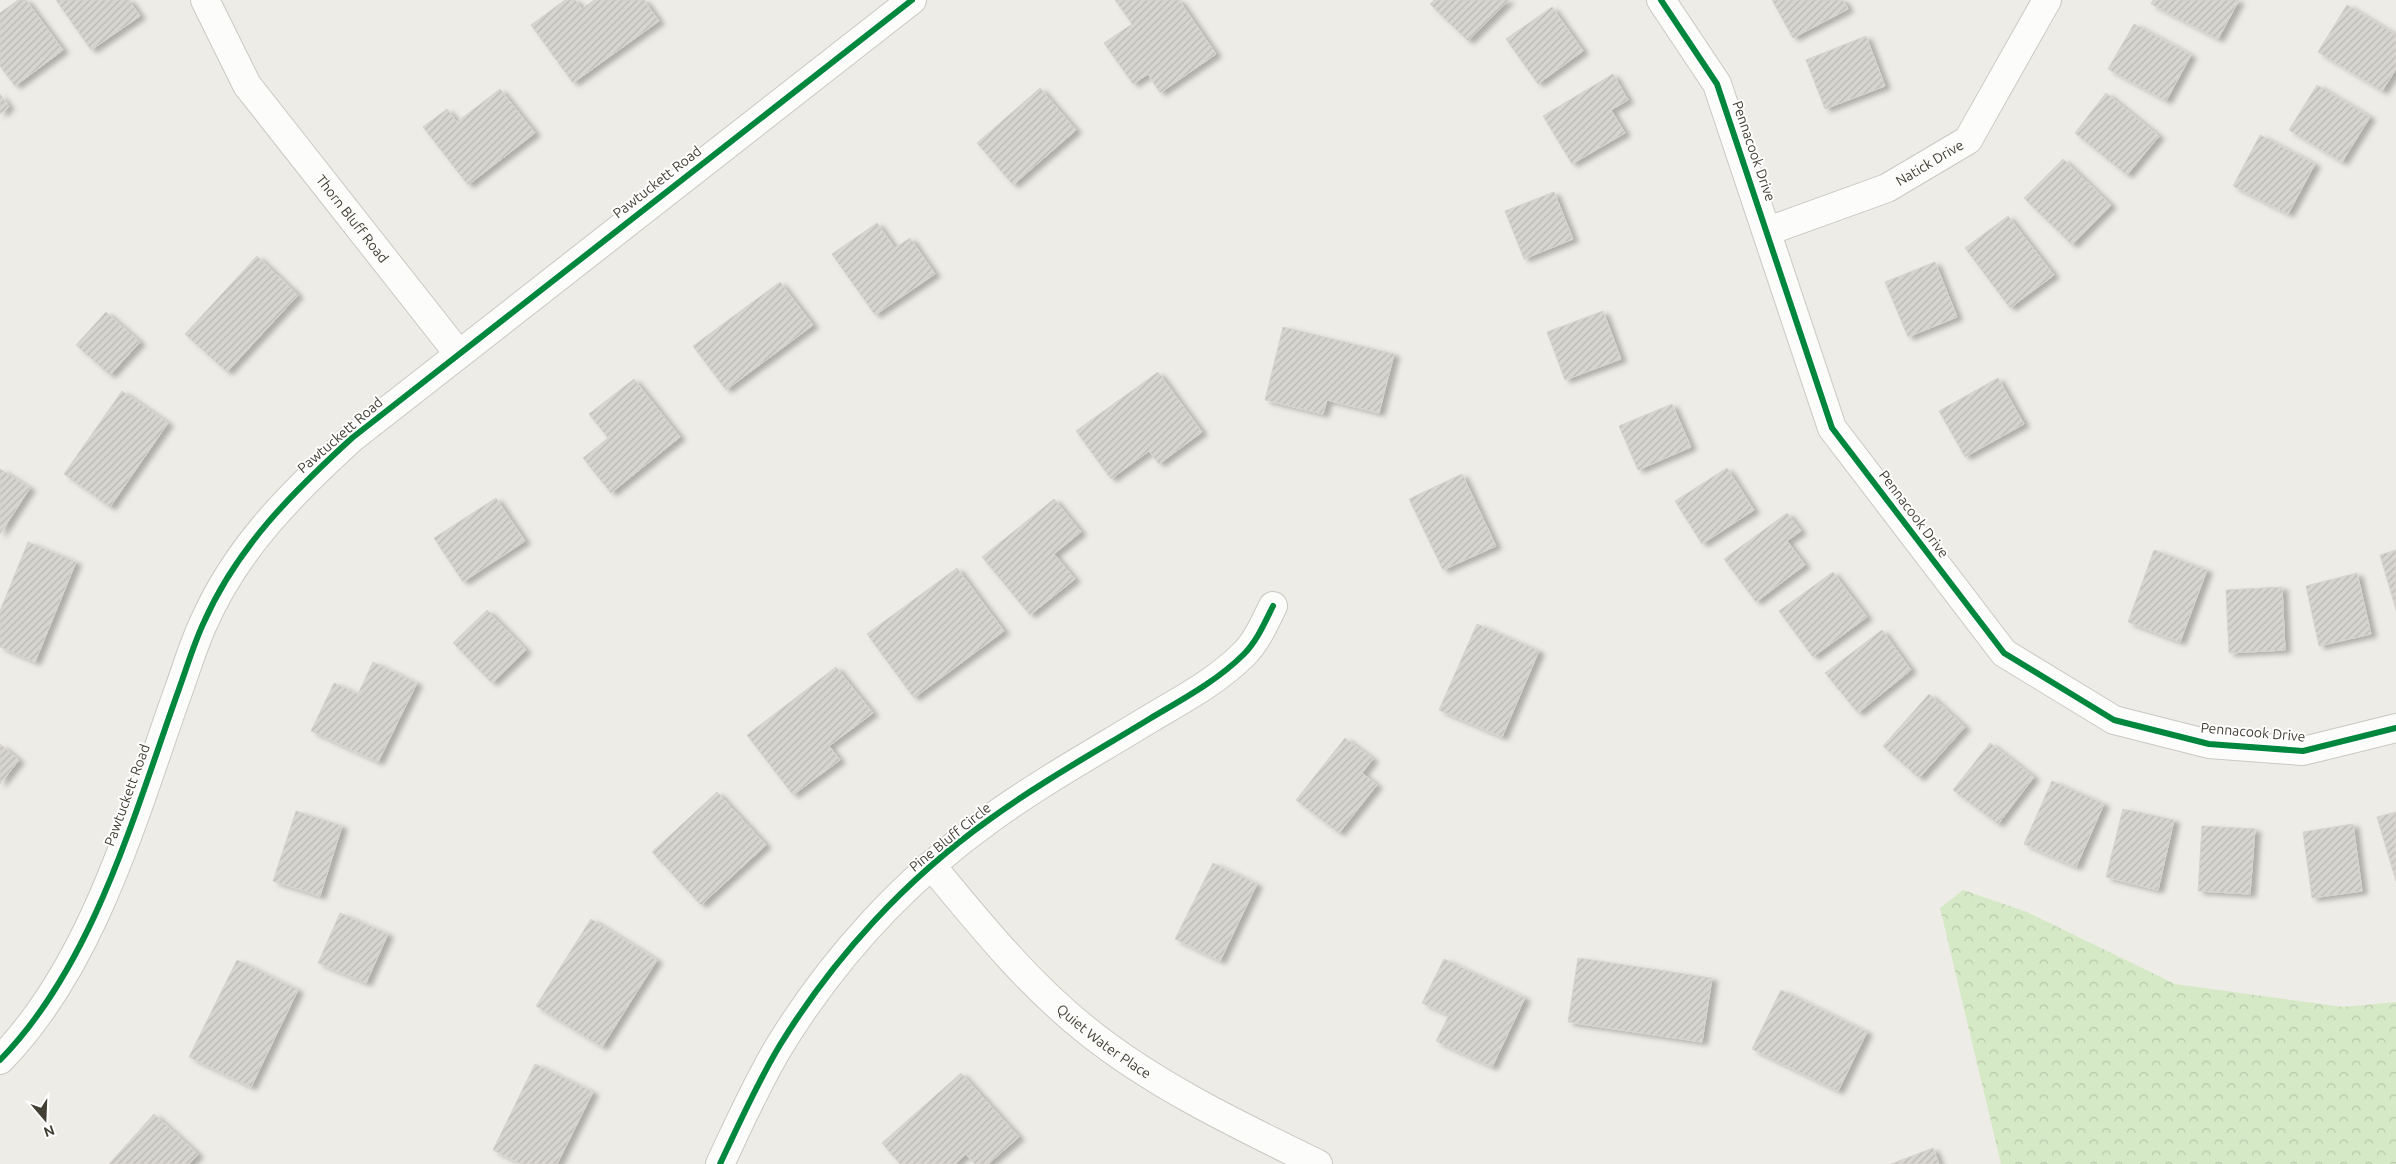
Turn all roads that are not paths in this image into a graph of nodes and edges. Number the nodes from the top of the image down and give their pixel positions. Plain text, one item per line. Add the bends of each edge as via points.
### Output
1 (205, 0) edge
2 (912, 0) edge
3 (1661, 0) edge
4 (2047, 0) edge
5 (1768, 231) junction
6 (458, 353) junction
7 (1273, 606) dead end
8 (2396, 728) edge
9 (930, 866) junction
10 (0, 1060) edge
11 (720, 1164) edge
12 (1318, 1164) edge

1 - 6 street, Thorn Bluff Road via 247,85
2 - 6 street, Pawtuckett Road
3 - 5 street, Pennacook Drive via 1718,84
4 - 5 street, Natick Drive via 1968,140 1887,188
5 - 8 street, Pennacook Drive via 1832,428 2004,654 2114,720 2209,744 2303,751
6 - 10 street, Pawtuckett Road via 352,438 292,494 242,554 204,621 105,892 77,954 31,1025
7 - 9 street, Pine Bluff Circle via 1245,654 1203,687 990,818
9 - 11 street, Pine Bluff Circle via 878,916 820,984 780,1046
9 - 12 street, Quiet Water Place via 1009,958 1086,1031 1159,1080 1229,1121

